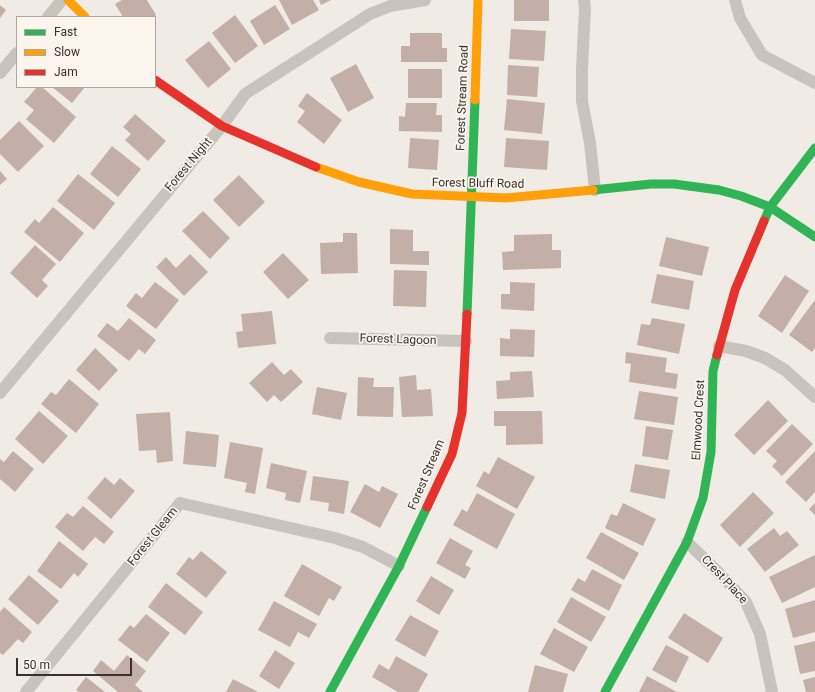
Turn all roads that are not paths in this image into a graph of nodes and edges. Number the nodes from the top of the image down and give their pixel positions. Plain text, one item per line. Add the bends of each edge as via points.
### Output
1 (62, 0) edge
2 (68, 0) edge
3 (425, 0) edge
4 (478, 0) edge
5 (584, 0) edge
6 (735, 0) edge
7 (49, 16) edge
8 (83, 16) edge
9 (16, 54) edge
10 (0, 74) edge
11 (156, 81) edge
12 (815, 83) edge
13 (222, 126) junction
14 (815, 148) edge
15 (595, 190) junction
16 (472, 198) junction
17 (770, 207) junction
18 (815, 237) edge
19 (330, 338) dead end
20 (466, 342) junction
21 (719, 346) junction
22 (0, 393) edge
23 (815, 397) edge
24 (687, 542) junction
25 (399, 566) junction
26 (26, 692) edge
27 (330, 692) edge
28 (604, 692) edge
29 (772, 692) edge

1 - 7 street
2 - 8 street
3 - 13 street, Forest Night via 390,6 370,14 245,94
4 - 16 street, Forest Stream Road
5 - 15 street via 582,101
6 - 12 street via 740,18 762,55
9 - 10 street
11 - 13 street, Forest Bluff Road
13 - 16 street, Forest Bluff Road via 307,164 358,182 412,194
13 - 22 street, Forest Night
14 - 17 street, Elmwood Crest
15 - 16 street, Forest Bluff Road via 506,198
15 - 17 street, Forest Bluff Road via 651,184 696,186 741,196
16 - 20 street, Forest Stream
17 - 18 street, Forest Bluff Road
17 - 21 street, Elmwood Crest via 735,290
19 - 20 street, Forest Lagoon
20 - 25 street, Forest Stream via 462,413 452,454
21 - 23 street via 765,358 785,370
21 - 24 street, Elmwood Crest via 713,371 711,452 703,498
24 - 28 street, Elmwood Crest
24 - 29 street, Crest Place via 746,602 760,634
25 - 26 street, Forest Gleam via 363,547 335,538 180,503
25 - 27 street, Forest Stream

